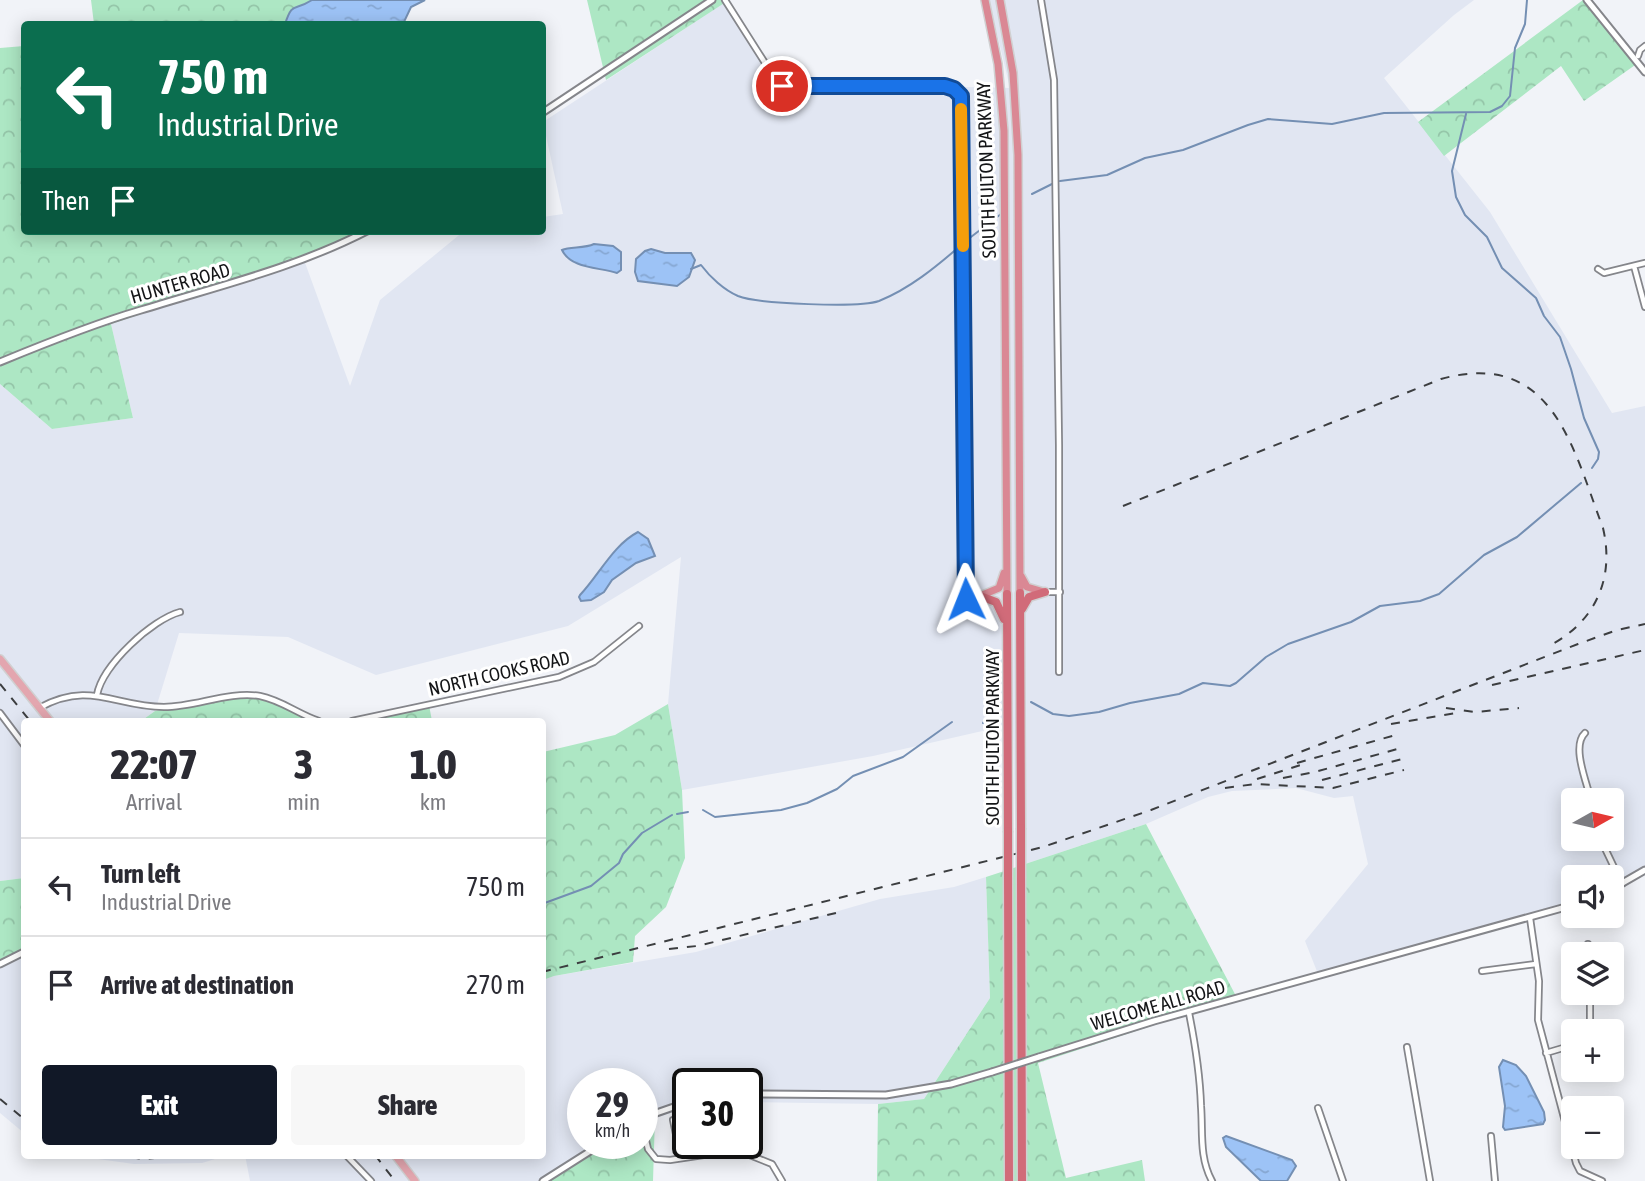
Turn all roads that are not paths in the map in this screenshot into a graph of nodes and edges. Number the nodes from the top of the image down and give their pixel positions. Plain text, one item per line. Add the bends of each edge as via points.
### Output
1 (712, 0) edge
2 (725, 0) edge
3 (985, 0) edge
4 (1000, 0) edge
5 (1041, 0) edge
6 (1587, 0) edge
7 (1645, 46) edge
8 (1645, 54) edge
9 (1636, 57) junction
10 (1645, 72) edge
11 (546, 110) edge
12 (360, 235) edge
13 (1645, 263) edge
14 (1634, 266) junction
15 (1598, 270) dead end
16 (1645, 307) edge
17 (0, 362) edge
18 (1007, 551) junction
19 (1020, 573) junction
20 (1045, 592) junction
21 (1060, 592) junction
22 (1020, 593) joint
23 (1007, 594) joint
24 (981, 596) junction
25 (180, 612) dead end
26 (1020, 615) junction
27 (639, 626) dead end
28 (1007, 633) junction
29 (0, 659) edge
30 (1059, 672) dead end
31 (97, 695) junction
32 (39, 708) junction
33 (0, 713) edge
34 (47, 718) edge
35 (313, 718) edge
36 (366, 718) edge
37 (1585, 733) dead end
38 (21, 741) edge
39 (1588, 788) edge
40 (1645, 870) edge
41 (1624, 883) edge
42 (1561, 909) edge
43 (1530, 918) junction
44 (21, 953) edge
45 (0, 964) edge
46 (1536, 964) junction
47 (1482, 971) dead end
48 (1189, 1013) junction
49 (1407, 1047) dead end
50 (1561, 1049) edge
51 (1546, 1053) junction
52 (763, 1094) edge
53 (1561, 1102) edge
54 (1318, 1108) dead end
55 (1491, 1136) dead end
56 (350, 1159) edge
57 (398, 1159) edge
58 (578, 1159) edge
59 (760, 1159) edge
60 (1577, 1159) edge
61 (371, 1181) edge
62 (415, 1181) edge
63 (543, 1181) edge
64 (782, 1181) edge
65 (1009, 1181) edge
66 (1022, 1181) edge
67 (1212, 1181) edge
68 (1343, 1181) edge
69 (1430, 1181) edge
70 (1495, 1181) edge
71 (1602, 1181) edge

1 - 11 street
2 - 24 street via 779,85 945,86 961,96 966,599
3 - 18 highway, SOUTH FULTON PARKWAY via 998,64 1004,131
4 - 19 highway, SOUTH FULTON PARKWAY via 1012,65 1018,155
5 - 21 street via 1054,80
6 - 9 street
7 - 9 street
8 - 9 street
9 - 10 street
12 - 17 street, HUNTER ROAD via 282,268 139,310
13 - 14 street
14 - 15 street
14 - 16 street
18 - 23 highway, SOUTH FULTON PARKWAY
18 - 24 highway via 1001,584
19 - 20 highway via 1027,587
19 - 22 highway, SOUTH FULTON PARKWAY
20 - 21 street
20 - 26 highway via 1027,599
21 - 30 street
22 - 26 highway, SOUTH FULTON PARKWAY
23 - 28 highway, SOUTH FULTON PARKWAY
24 - 28 highway via 999,606
25 - 31 street via 166,616 129,647 100,684
26 - 66 highway, SOUTH FULTON PARKWAY, bridge
27 - 36 street, NORTH COOKS ROAD via 594,662 559,677
28 - 65 highway, SOUTH FULTON PARKWAY, bridge
29 - 32 main road
31 - 32 street via 65,697
31 - 35 street via 164,707 256,696
32 - 34 main road
33 - 38 street
37 - 39 street via 1579,754
40 - 41 street
42 - 43 street, WELCOME ALL ROAD
43 - 46 street
43 - 48 street, WELCOME ALL ROAD
44 - 45 street
46 - 47 street
46 - 51 street via 1538,1020
48 - 52 street, WELCOME ALL ROAD, bridge via 951,1084 865,1097
48 - 67 street via 1200,1084 1202,1150
49 - 69 street
50 - 51 street
51 - 53 street
54 - 68 street
55 - 70 street
56 - 61 street
57 - 62 main road
58 - 63 street
59 - 64 street via 772,1164
60 - 71 street via 1580,1171

